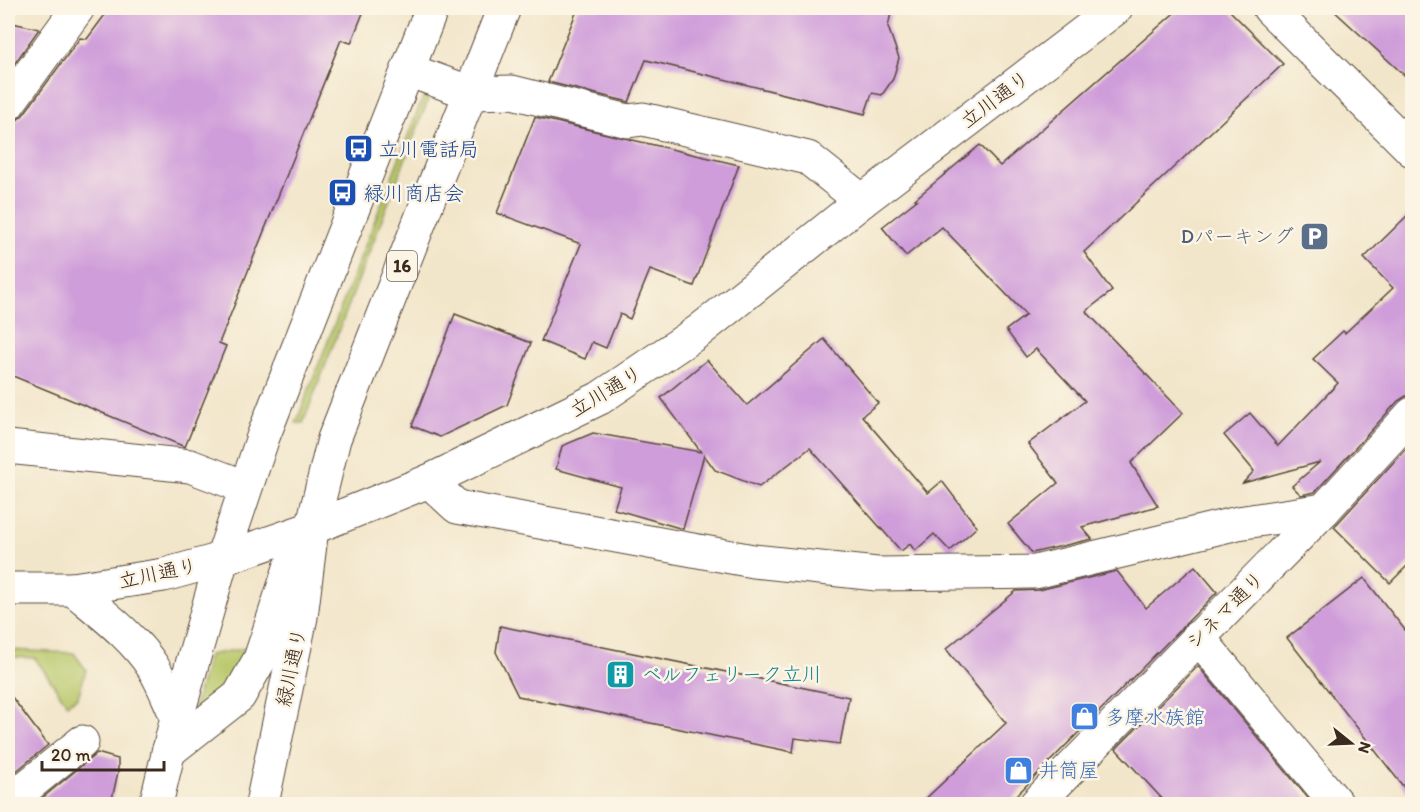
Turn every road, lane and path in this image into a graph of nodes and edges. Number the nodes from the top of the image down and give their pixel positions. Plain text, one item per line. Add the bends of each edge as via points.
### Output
1 (78, 8) edge
2 (432, 8) edge
3 (504, 8) edge
4 (1116, 8) edge
5 (1269, 8) edge
6 (408, 70) junction
7 (471, 93) junction
8 (8, 104) edge
9 (1413, 150) edge
10 (862, 201) junction
11 (1413, 414) edge
12 (8, 447) edge
13 (429, 481) junction
14 (245, 486) junction
15 (1324, 510) junction
16 (312, 528) junction
17 (222, 559) junction
18 (8, 589) edge
19 (74, 589) junction
20 (1198, 637) junction
21 (177, 717) junction
22 (82, 742) dead end
23 (168, 752) junction
24 (8, 802) edge
25 (156, 804) edge
26 (262, 804) edge
27 (1036, 804) edge
28 (1336, 804) edge

1 - 8 street
2 - 6 street
3 - 7 street, 16
4 - 10 street, 立川通り
5 - 9 street
6 - 7 street
6 - 14 street
7 - 10 street via 512,92 628,121 643,119 808,158
7 - 16 street, 16 via 334,439
10 - 13 street, 立川通り via 699,331 600,398
11 - 15 street, シネマ通り
12 - 14 street via 190,466
13 - 15 street via 457,507 753,561 877,574 1035,572 1238,523
13 - 16 street, 立川通り
14 - 17 street
15 - 20 street, シネマ通り
16 - 17 street, 立川通り
16 - 23 street via 290,568 260,659 239,696
16 - 26 street, 緑川通り via 301,617
17 - 19 street, 立川通り via 164,575
17 - 21 street
18 - 19 street, 立川通り
19 - 21 street via 142,652
20 - 27 street, シネマ通り
20 - 28 street
21 - 23 street
22 - 24 street
23 - 25 street

